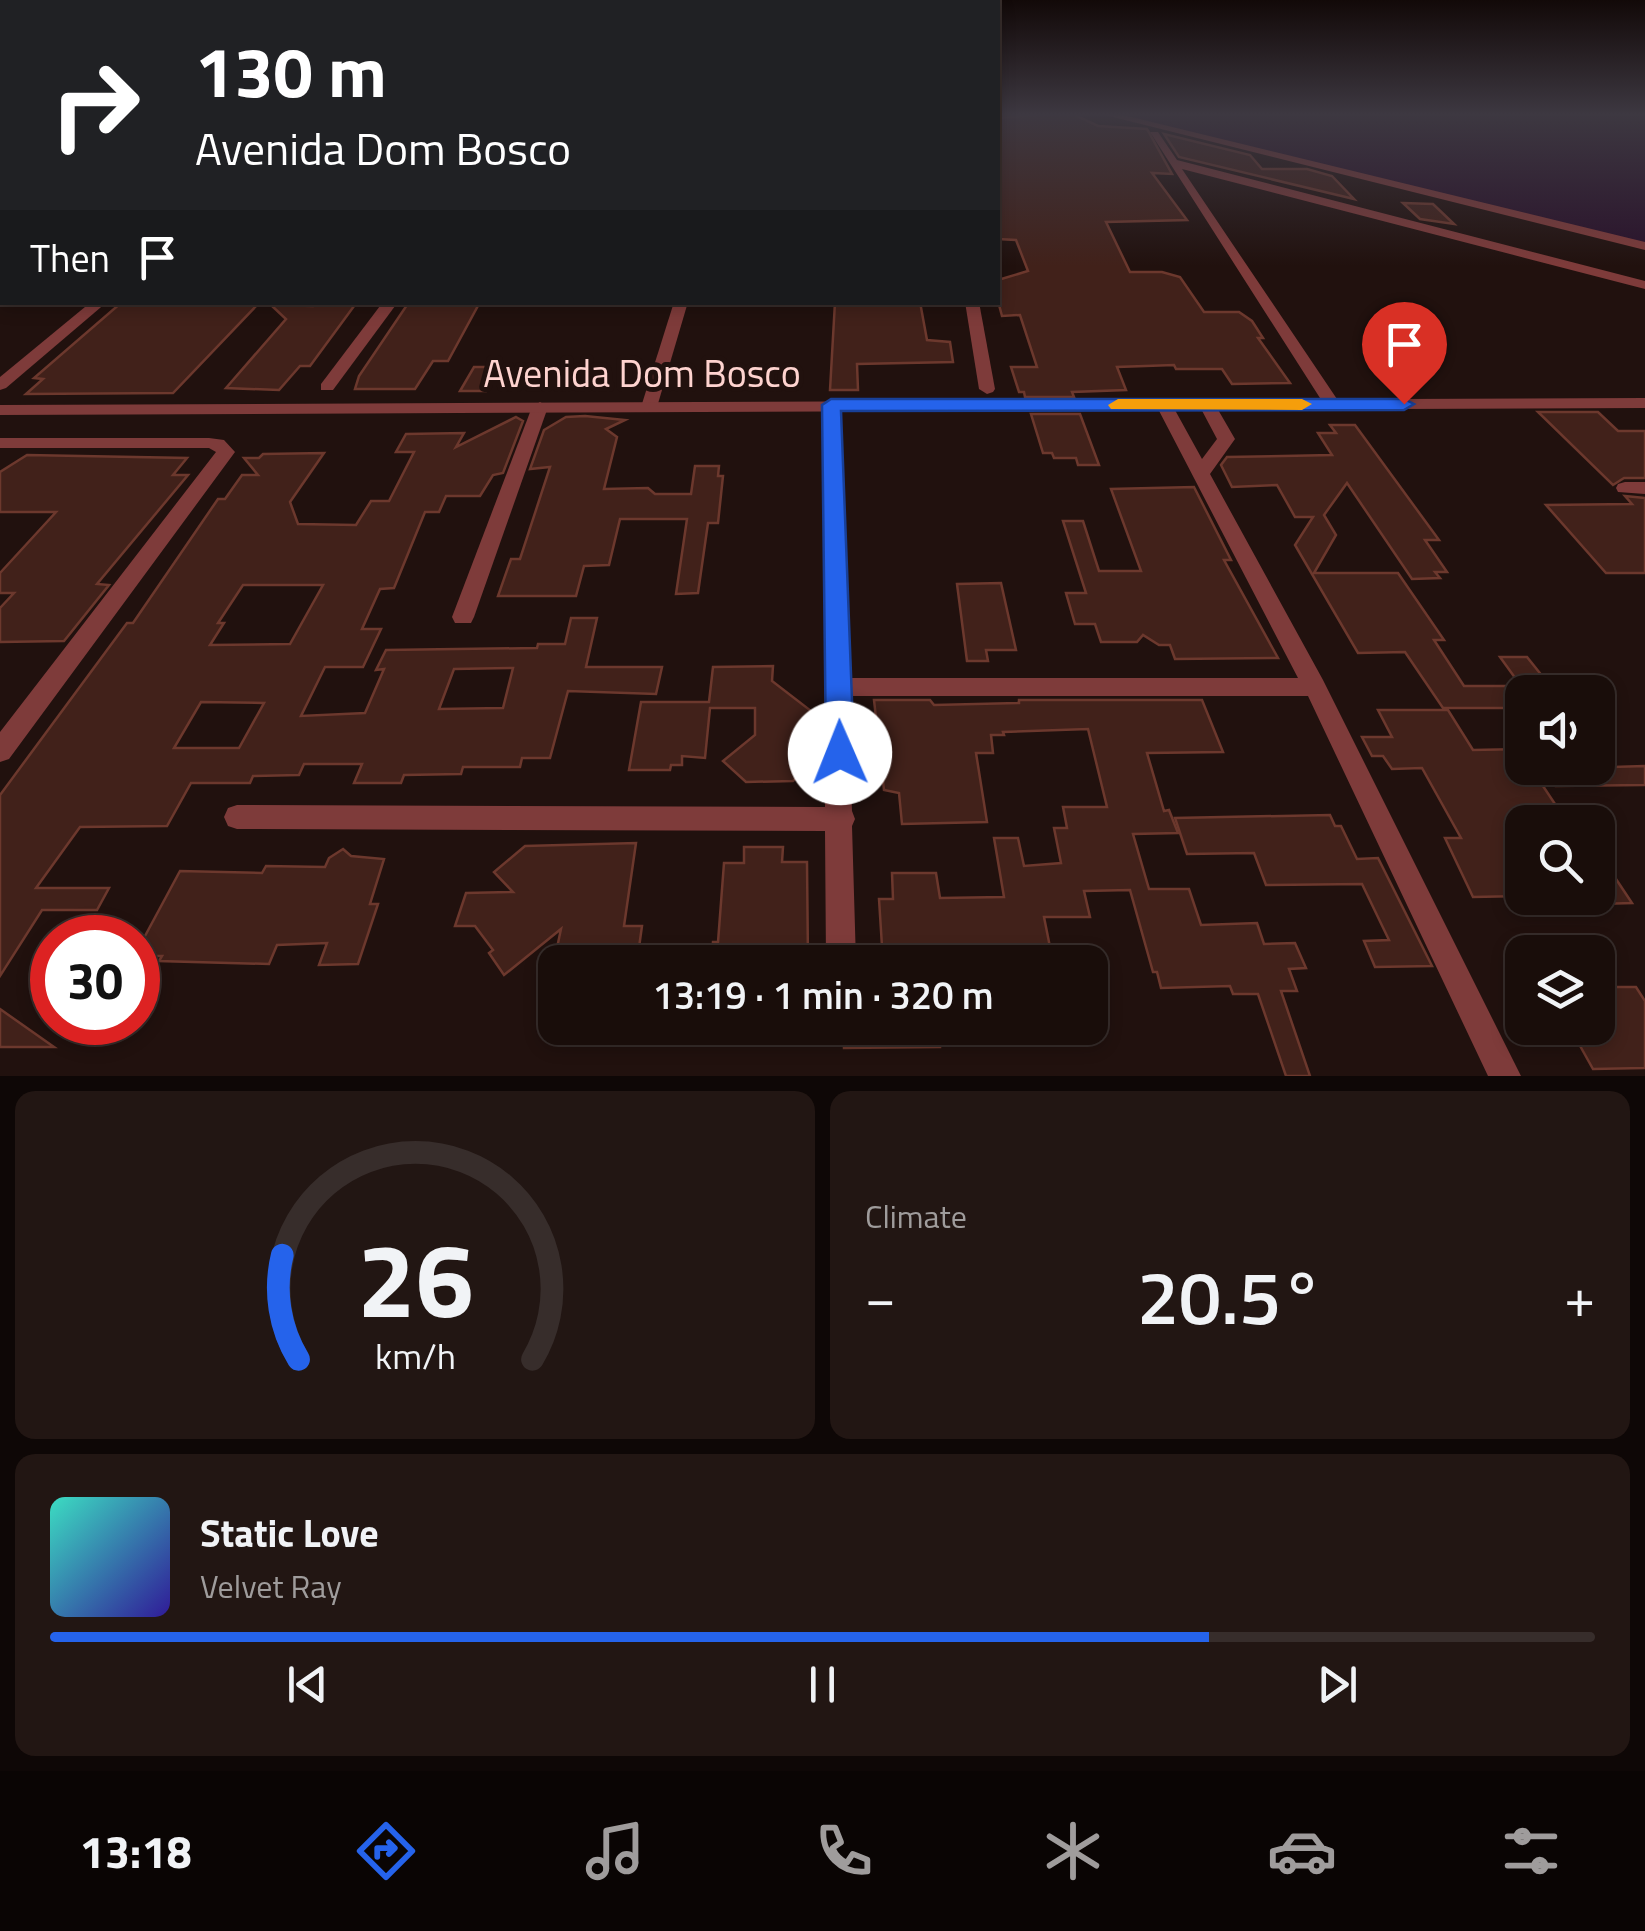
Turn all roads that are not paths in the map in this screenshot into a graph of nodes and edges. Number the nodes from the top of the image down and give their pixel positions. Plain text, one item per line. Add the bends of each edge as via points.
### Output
1 (1175, 165) edge
2 (1179, 165) edge
3 (1315, 165) edge
4 (1645, 246) edge
5 (1645, 286) edge
6 (96, 305) edge
7 (390, 305) edge
8 (680, 305) edge
9 (973, 305) edge
10 (0, 385) edge
11 (327, 388) dead end
12 (987, 390) dead end
13 (1645, 403) edge
14 (1164, 404) junction
15 (1333, 404) junction
16 (831, 405) junction
17 (1207, 405) junction
18 (540, 407) junction
19 (648, 407) junction
20 (0, 410) edge
21 (2, 445) edge
22 (1202, 472) junction
23 (464, 617) dead end
24 (838, 687) junction
25 (1315, 687) junction
26 (0, 750) edge
27 (236, 817) dead end
28 (842, 820) junction
29 (842, 945) edge
30 (1504, 1076) edge

1 - 15 street
2 - 5 street
3 - 4 street
6 - 10 street
7 - 11 street
8 - 19 street
9 - 12 street
13 - 15 street, Avenida Dom Bosco
14 - 16 street, Avenida Dom Bosco
14 - 17 street, Avenida Dom Bosco
14 - 22 street
15 - 17 street, Avenida Dom Bosco
16 - 19 street, Avenida Dom Bosco
16 - 24 street
17 - 22 street via 1226,439
18 - 19 street, Avenida Dom Bosco
18 - 20 street, Avenida Dom Bosco
18 - 23 street
21 - 26 street via 209,443 224,448 224,458
22 - 25 street
24 - 25 street
24 - 28 street
25 - 30 street
27 - 28 street
28 - 29 street

